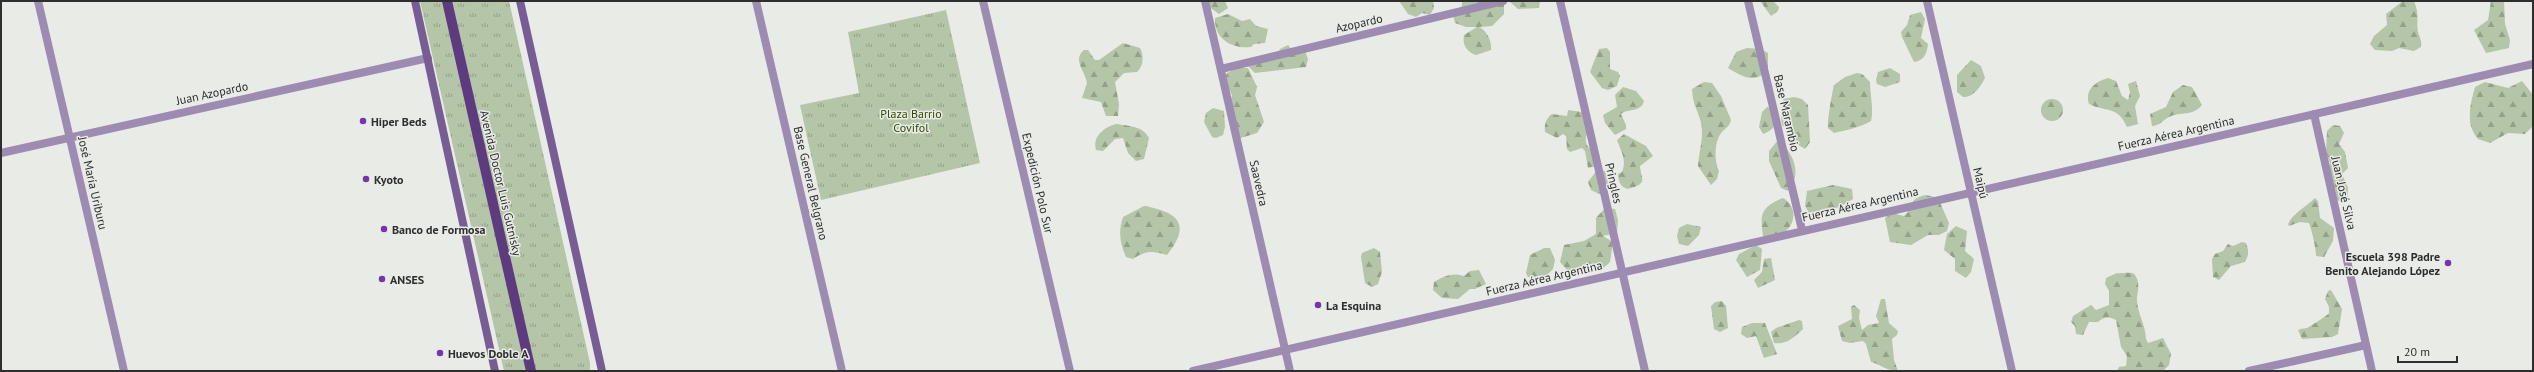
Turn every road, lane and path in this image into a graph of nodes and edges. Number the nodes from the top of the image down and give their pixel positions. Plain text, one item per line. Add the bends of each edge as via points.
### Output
1 (38, 1) edge
2 (415, 1) edge
3 (447, 1) edge
4 (520, 1) edge
5 (756, 1) edge
6 (983, 1) edge
7 (1205, 1) edge
8 (1503, 1) edge
9 (1560, 1) edge
10 (1748, 1) edge
11 (1927, 1) edge
12 (428, 58) junction
13 (2533, 64) edge
14 (1220, 69) junction
15 (2314, 114) junction
16 (70, 136) junction
17 (1, 153) edge
18 (1971, 191) junction
19 (1802, 230) junction
20 (1622, 273) junction
21 (2366, 345) junction
22 (1285, 350) junction
23 (124, 371) edge
24 (495, 371) edge
25 (530, 371) edge
26 (603, 371) edge
27 (842, 371) edge
28 (1070, 371) edge
29 (1193, 371) edge
30 (1290, 371) edge
31 (1644, 371) edge
32 (2012, 371) edge
33 (2249, 371) edge
34 (2372, 371) edge

1 - 16 street, José María Uriburu
2 - 12 main road
3 - 25 main road, Avenida Doctor Luis Gutnisky
4 - 26 main road
5 - 27 street, Base General Belgrano
6 - 28 street, Expedición Polo Sur
7 - 14 street, Saavedra
8 - 14 street, Azopardo
9 - 20 street, Pringles
10 - 19 street, Base Marambio
11 - 18 street, Maipú
12 - 16 street, Juan Azopardo
12 - 24 main road
13 - 15 street, Fuerza Aérea Argentina
14 - 22 street, Saavedra
15 - 18 street, Fuerza Aérea Argentina
15 - 21 street, Juan José Silva
16 - 17 street, Juan Azopardo
16 - 23 street, José María Uriburu
18 - 19 street, Fuerza Aérea Argentina
18 - 32 street, Maipú
19 - 20 street, Fuerza Aérea Argentina
20 - 22 street, Fuerza Aérea Argentina
20 - 31 street, Pringles
21 - 33 street
21 - 34 street, Juan José Silva
22 - 29 street, Fuerza Aérea Argentina
22 - 30 street, Saavedra

